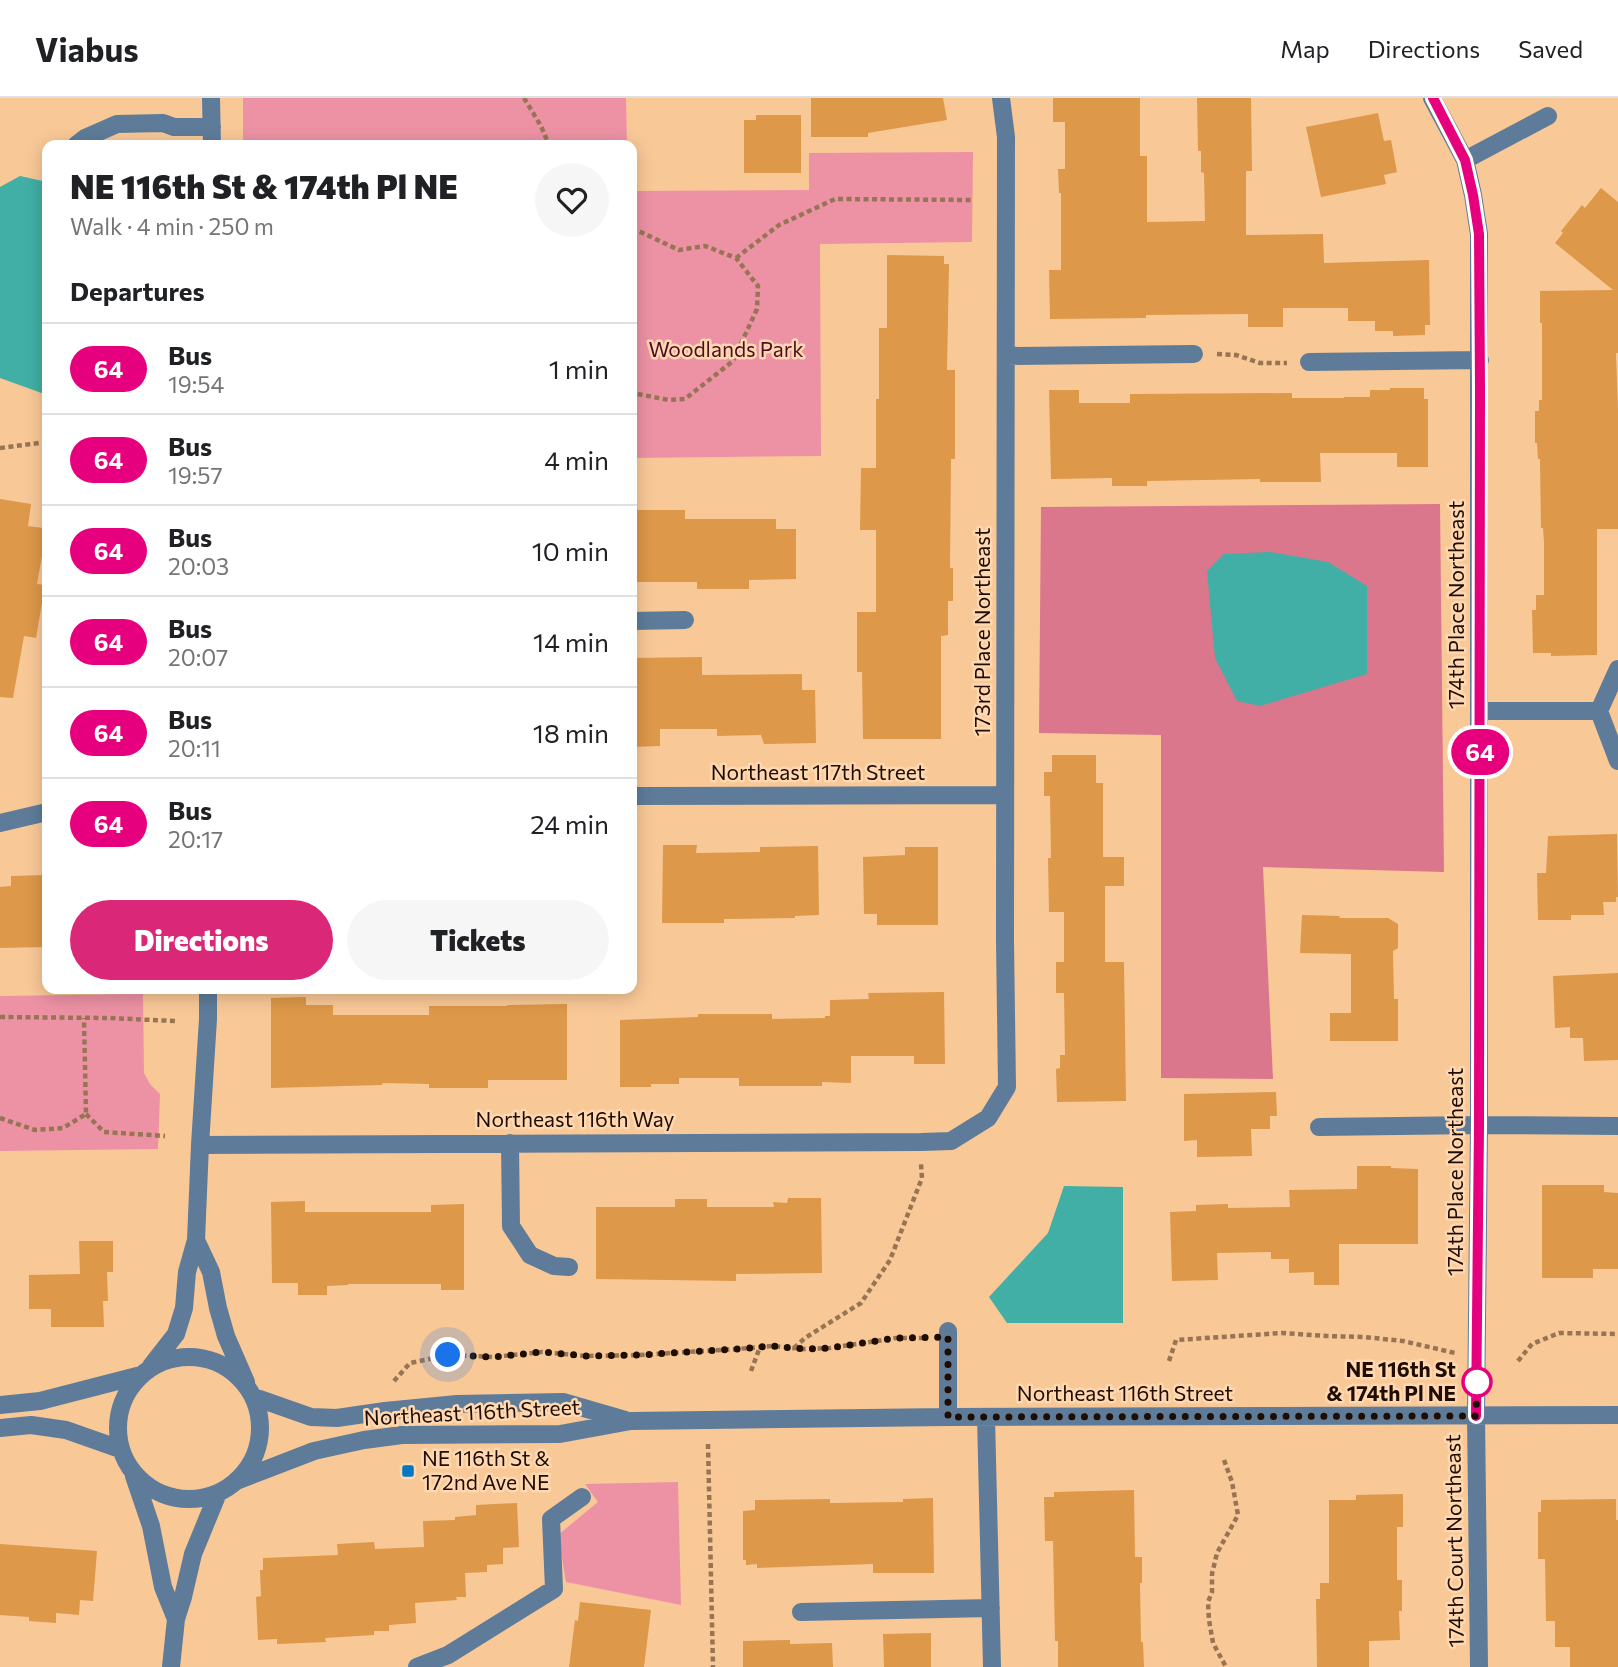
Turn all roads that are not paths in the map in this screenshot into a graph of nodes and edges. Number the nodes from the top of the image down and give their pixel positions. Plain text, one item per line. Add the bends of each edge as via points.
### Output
1 (212, 98) edge
2 (1001, 98) edge
3 (1433, 98) edge
4 (1548, 116) dead end
5 (212, 136) edge
6 (82, 140) edge
7 (1465, 160) junction
8 (1195, 354) road end
9 (1006, 356) junction
10 (1480, 360) junction
11 (1309, 362) road end
12 (685, 620) dead end
13 (637, 621) edge
14 (1618, 669) edge
15 (1480, 711) junction
16 (1599, 712) junction
17 (1618, 761) edge
18 (1005, 795) junction
19 (637, 796) edge
20 (42, 813) edge
21 (0, 822) edge
22 (208, 994) edge
23 (1479, 1125) junction
24 (1618, 1126) edge
25 (1319, 1127) dead end
26 (951, 1141) joint
27 (510, 1143) junction
28 (200, 1145) junction
29 (196, 1240) junction
30 (569, 1267) dead end
31 (948, 1334) road end
32 (145, 1372) junction
33 (251, 1393) junction
34 (0, 1405) edge
35 (1618, 1415) edge
36 (1476, 1416) junction
37 (948, 1417) junction
38 (986, 1417) junction
39 (631, 1421) junction
40 (0, 1429) edge
41 (120, 1449) junction
42 (133, 1473) junction
43 (236, 1481) junction
44 (218, 1493) junction
45 (582, 1497) dead end
46 (990, 1608) junction
47 (801, 1612) dead end
48 (176, 1619) junction
49 (171, 1667) edge
50 (417, 1667) edge
51 (992, 1667) edge
52 (1474, 1667) edge
53 (1482, 1667) edge

1 - 5 street
2 - 9 street, 173rd Place Northeast via 1006,137
3 - 7 street, 174th Place Northeast
4 - 7 street
5 - 6 street via 163,122 117,124
7 - 10 street, 174th Place Northeast via 1479,234
8 - 9 street
9 - 18 street, 173rd Place Northeast
10 - 11 street
10 - 15 street, 174th Place Northeast
12 - 13 street
14 - 16 street
15 - 16 street
15 - 23 street, 174th Place Northeast
16 - 17 street
18 - 19 street, Northeast 117th Street
18 - 26 street, 173rd Place Northeast via 1007,1087 988,1118
20 - 21 street
22 - 28 street
23 - 24 street
23 - 25 street
23 - 36 street, 174th Place Northeast
26 - 27 street, Northeast 116th Way
27 - 28 street, Northeast 116th Way
27 - 30 street via 511,1226 530,1255
28 - 29 street
29 - 32 street via 176,1334
29 - 33 street via 211,1272 226,1336
31 - 37 street
32 - 33 street via 169,1359 202,1358 233,1372
32 - 34 street via 67,1395
32 - 41 street via 125,1396 118,1422
33 - 39 street, Northeast 116th Street via 312,1417 457,1404 563,1402
33 - 43 street via 259,1415 257,1451
35 - 36 street, Northeast 116th Street
36 - 38 street, Northeast 116th Street
36 - 53 street, 174th Court Northeast
37 - 38 street, Northeast 116th Street
37 - 39 street, Northeast 116th Street
38 - 46 street
39 - 43 street, Northeast 116th Street via 560,1434 402,1435 364,1440 314,1451
40 - 41 street via 31,1425 66,1430
41 - 42 street
42 - 44 street via 172,1497 195,1499
42 - 48 street
43 - 44 street
44 - 48 street via 193,1554
45 - 50 street via 551,1519 554,1589 448,1655
46 - 47 street
46 - 51 street
48 - 49 street
52 - 53 street, 174th Court Northeast

